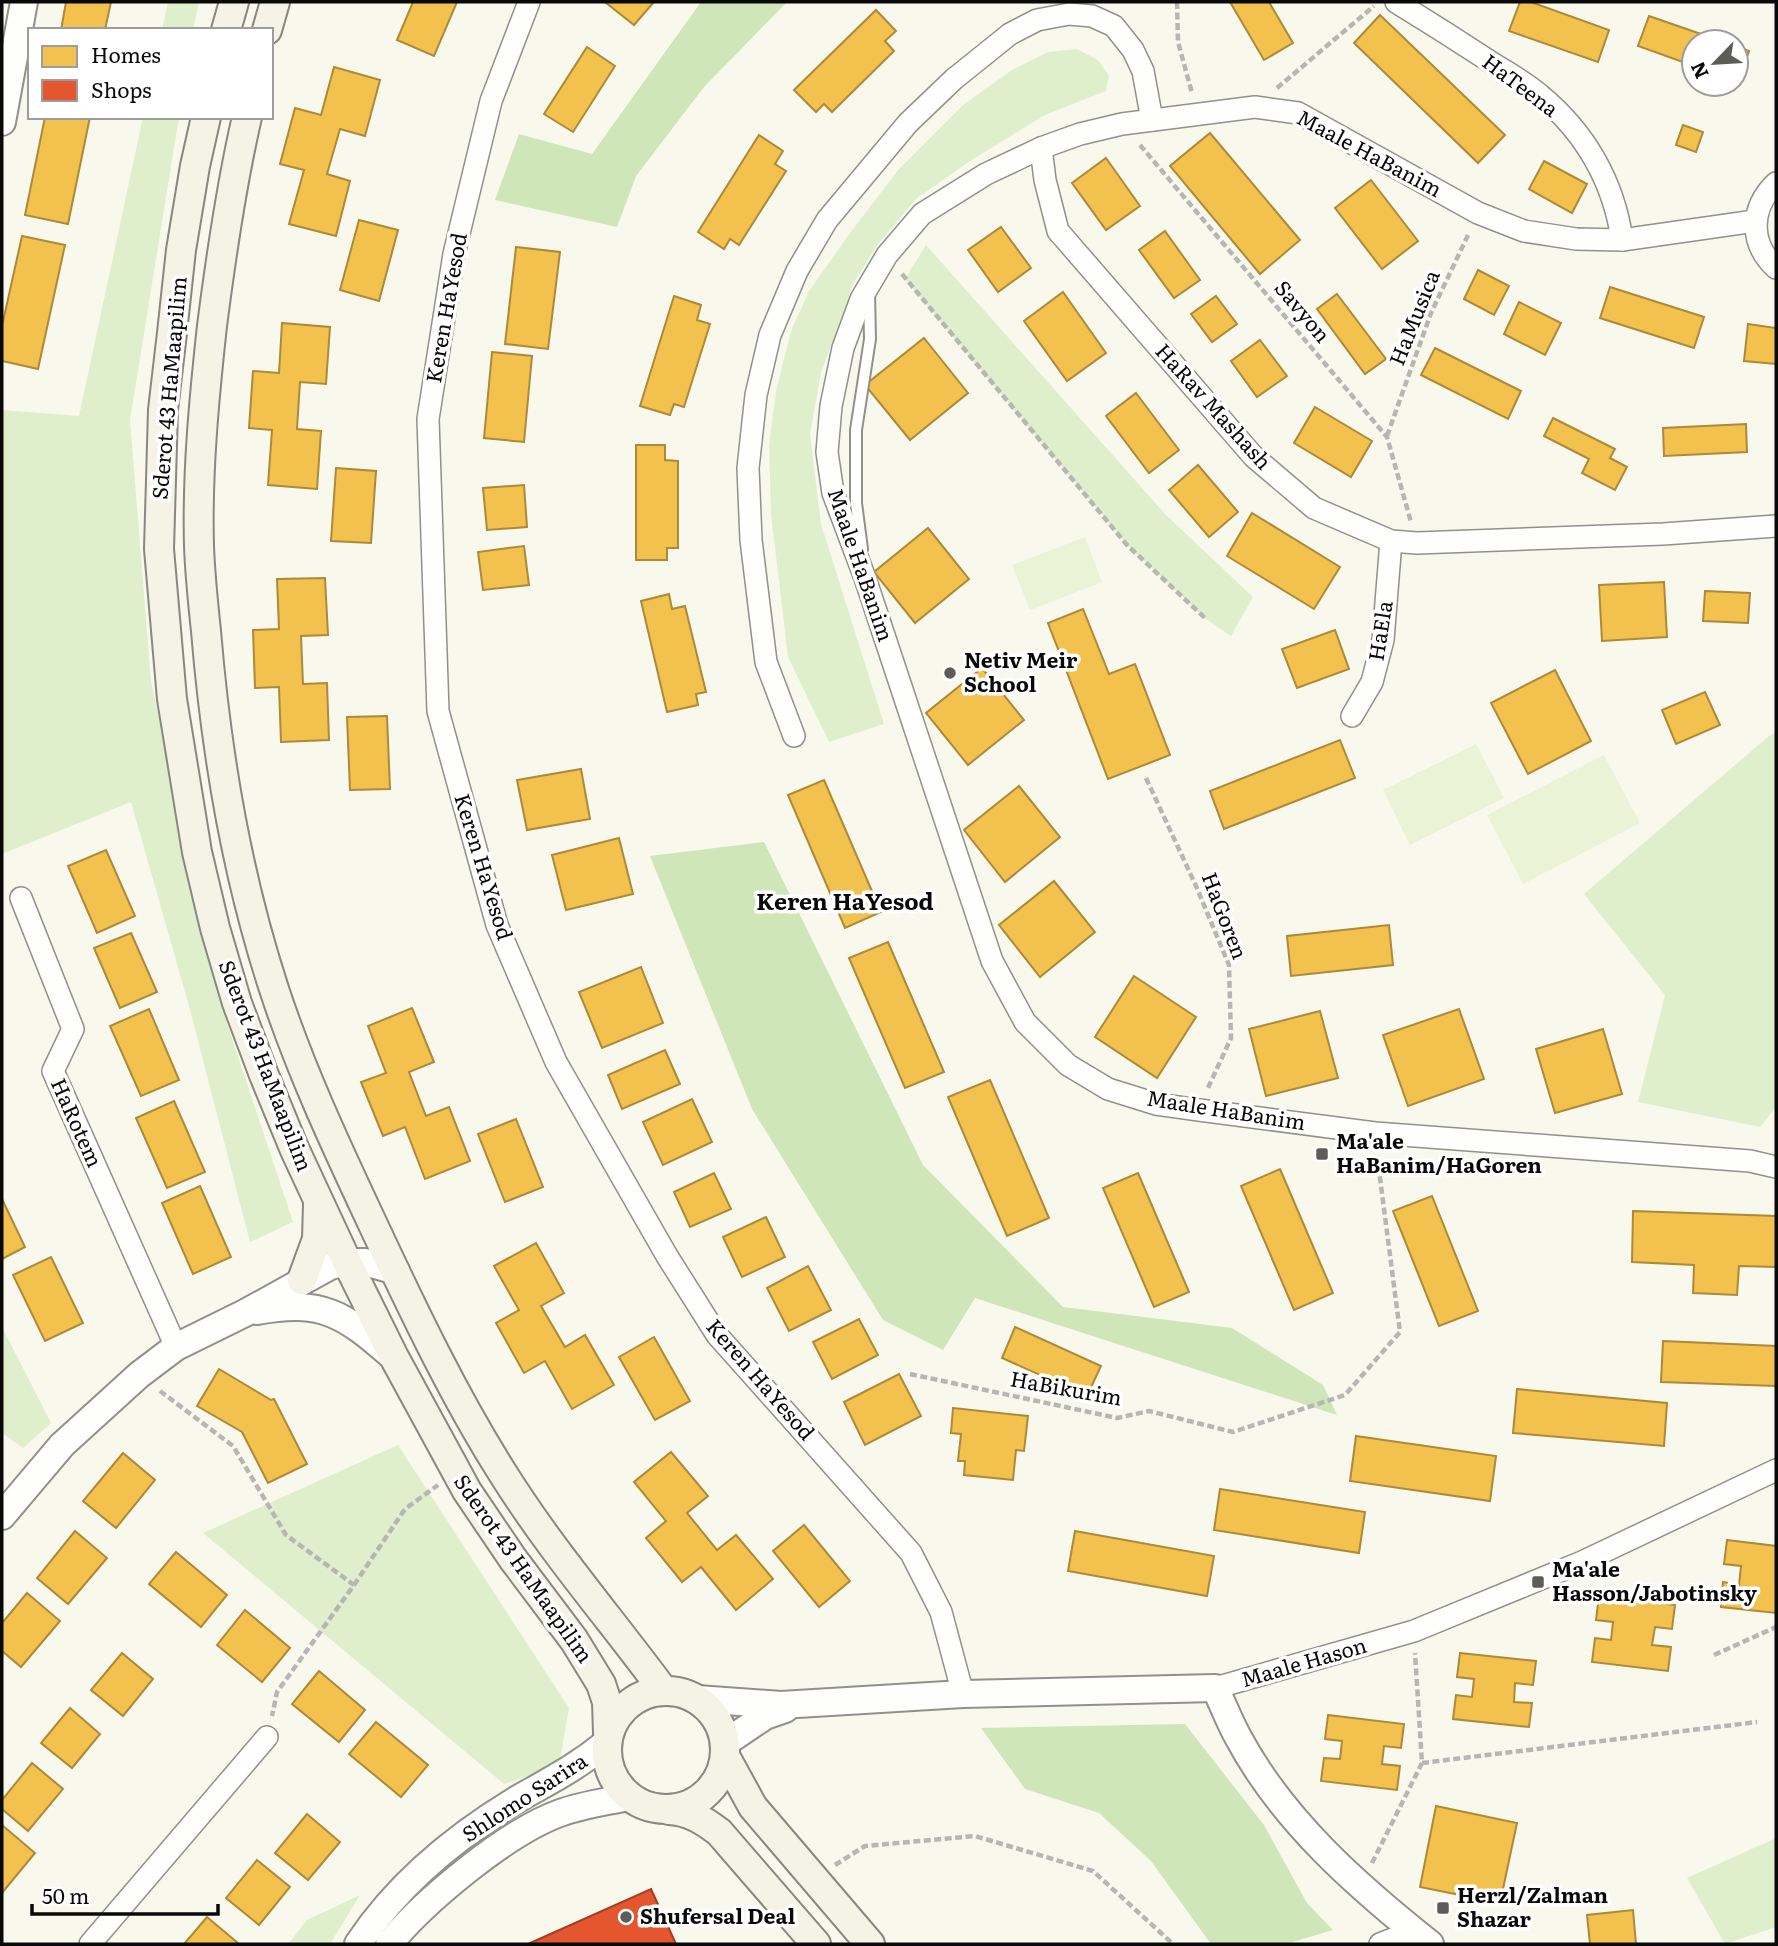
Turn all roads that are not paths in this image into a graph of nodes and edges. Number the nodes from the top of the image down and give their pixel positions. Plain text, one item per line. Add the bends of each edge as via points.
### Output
1 (24, 2) edge
2 (234, 2) edge
3 (275, 2) edge
4 (529, 2) edge
5 (1396, 2) edge
6 (227, 28) edge
7 (268, 28) edge
8 (206, 119) edge
9 (247, 119) edge
10 (1152, 120) junction
11 (2, 122) edge
12 (1041, 148) junction
13 (1776, 183) edge
14 (1755, 221) junction
15 (1622, 240) junction
16 (1776, 268) edge
17 (1776, 526) edge
18 (1391, 541) junction
19 (1352, 716) dead end
20 (794, 736) dead end
21 (21, 898) dead end
22 (1776, 1167) edge
23 (318, 1201) junction
24 (347, 1262) junction
25 (396, 1271) junction
26 (302, 1280) junction
27 (245, 1313) junction
28 (176, 1347) junction
29 (394, 1357) junction
30 (1776, 1470) edge
31 (2, 1516) edge
32 (1215, 1688) junction
33 (663, 1690) junction
34 (963, 1694) junction
35 (697, 1699) junction
36 (797, 1704) junction
37 (267, 1737) road end
38 (607, 1738) junction
39 (725, 1750) junction
40 (628, 1797) junction
41 (659, 1809) junction
42 (1421, 1937) edge
43 (90, 1944) edge
44 (358, 1944) edge
45 (389, 1944) edge
46 (816, 1944) edge
47 (870, 1944) edge
48 (1380, 1944) edge

1 - 11 street
2 - 6 main road
3 - 7 main road
4 - 34 street, Keren HaYesod via 491,101 454,254 428,419 438,711 497,925 556,1062 716,1335 911,1553 941,1612
5 - 15 street, HaTeena via 1539,94 1564,118 1610,187
8 - 23 main road, Sderot 43 HaMaapilim via 181,250 163,410 159,550 172,699 197,852 215,928 237,1003
9 - 25 main road, Sderot 43 HaMaapilim via 221,255 203,413 199,548 211,694 236,844 274,990 330,1132
10 - 12 street, Maale HaBanim via 1080,134
10 - 15 street, Maale HaBanim via 1255,107 1298,113 1478,212 1524,231
10 - 20 street via 1143,71 1114,26 1092,16 1069,13 1037,20 1010,34 908,123 827,220 797,271 770,335 755,395 748,468 751,540 766,662
12 - 18 street, HaRav Mashash via 1058,231 1254,457 1314,508
12 - 22 street, Maale HaBanim via 986,174 922,214 887,255 843,348 827,452 833,493 992,961 1025,1022 1068,1065 1108,1089 1156,1104 1375,1133 1750,1161
13 - 14 street via 1759,206
14 - 15 street, Maale HaBanim
14 - 16 street via 1763,254
17 - 18 street, HaRav Mashash via 1663,534
18 - 19 street, HaEla via 1383,640 1372,682
21 - 28 street, HaRotem via 74,1029 52,1071
23 - 24 main road, Sderot 43 HaMaapilim
23 - 26 main road via 317,1239
24 - 25 street
24 - 26 street
24 - 29 main road, Sderot 43 HaMaapilim
25 - 33 main road, Sderot 43 HaMaapilim via 501,1471
26 - 27 street
27 - 28 street
27 - 29 street via 311,1306 361,1329
28 - 31 street via 139,1374 62,1445
29 - 38 main road, Sderot 43 HaMaapilim via 456,1472 601,1684 607,1702
30 - 32 street, Maale Hason via 1582,1562 1414,1631
32 - 34 street, Maale Hason
32 - 42 street via 1258,1770 1300,1826 1360,1886
33 - 35 main road
33 - 38 main road via 635,1699 614,1720
34 - 36 street, Maale Hason
35 - 36 street, Maale Hason
35 - 39 main road via 720,1726
36 - 39 street, Maale Hason via 765,1716
37 - 43 street
38 - 40 main road via 611,1773
38 - 44 street, Shlomo Sarira via 571,1771 460,1839 397,1893
39 - 41 main road via 720,1774 710,1790 678,1809
39 - 47 main road via 753,1807
40 - 41 main road
40 - 45 street, Shlomo Sarira via 558,1814 513,1837 413,1918
41 - 46 main road via 684,1811 719,1832
42 - 48 street

